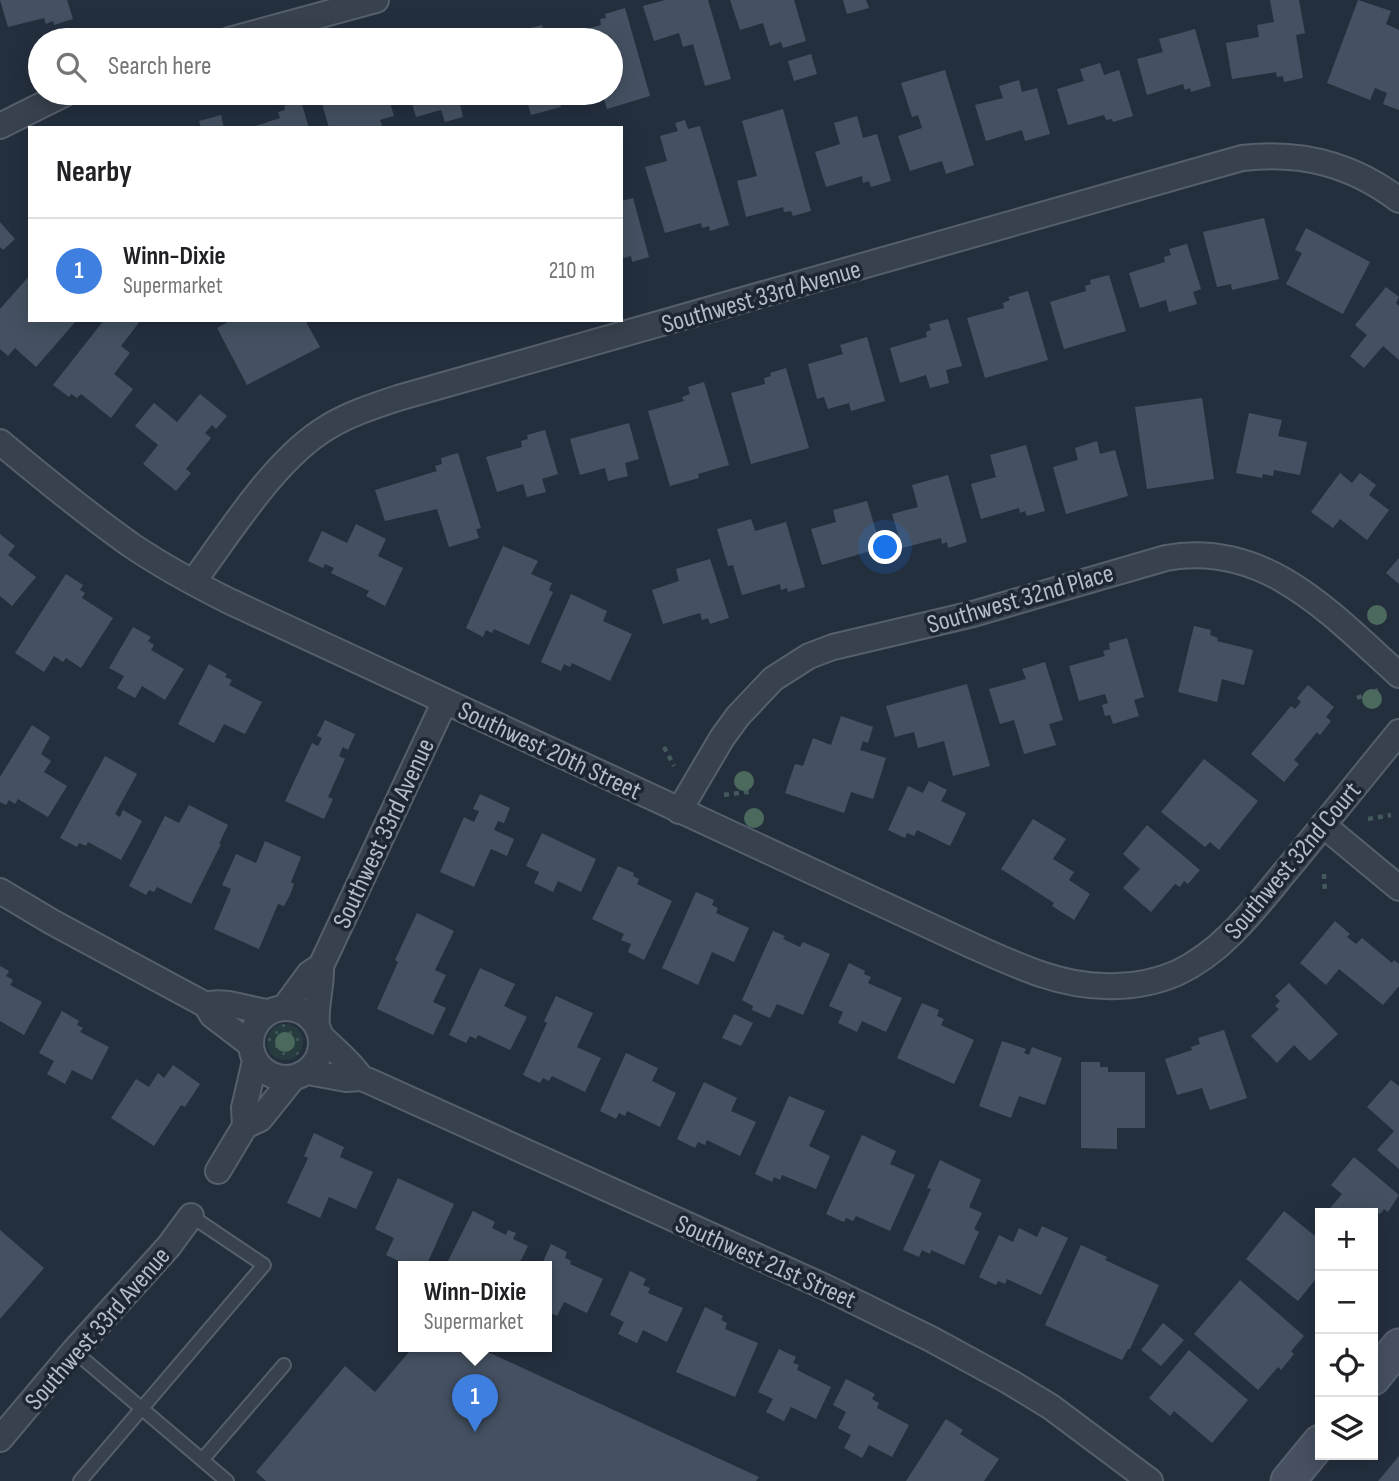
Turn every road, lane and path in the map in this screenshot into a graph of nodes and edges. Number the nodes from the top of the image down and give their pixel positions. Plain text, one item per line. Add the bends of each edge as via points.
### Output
1 (376, 0) edge
2 (273, 28) edge
3 (42, 105) edge
4 (0, 126) edge
5 (1399, 200) edge
6 (0, 442) edge
7 (193, 582) junction
8 (1399, 675) edge
9 (1379, 690) dead end
10 (1357, 698) dead end
11 (446, 701) junction
12 (1399, 732) edge
13 (664, 747) dead end
14 (674, 766) dead end
15 (754, 790) dead end
16 (724, 795) dead end
17 (679, 811) junction
18 (1391, 815) dead end
19 (1368, 819) dead end
20 (1323, 825) junction
21 (1324, 874) dead end
22 (1399, 888) edge
23 (0, 891) edge
24 (1325, 893) dead end
25 (321, 966) junction
26 (1133, 985) joint
27 (206, 1005) junction
28 (276, 1010) junction
29 (319, 1031) junction
30 (253, 1053) junction
31 (301, 1075) junction
32 (361, 1077) junction
33 (245, 1126) junction
34 (218, 1171) dead end
35 (191, 1216) joint
36 (74, 1351) junction
37 (284, 1365) dead end
38 (142, 1408) junction
39 (0, 1439) edge
40 (1315, 1448) edge
41 (202, 1460) junction
42 (87, 1479) edge
43 (227, 1481) edge
44 (1150, 1481) edge
45 (1289, 1481) edge

1 - 2 street
3 - 4 street
5 - 7 street, Southwest 33rd Avenue via 1365,177 1318,159 1267,155 1216,164 371,407 327,428 292,456
6 - 7 street, Southwest 20th Street via 99,522
7 - 11 street, Southwest 20th Street
8 - 17 street, Southwest 32nd Place via 1287,580 1241,561 1185,554 809,656 773,679 738,716
9 - 10 path
11 - 17 street, Southwest 20th Street
11 - 25 street, Southwest 33rd Avenue
12 - 20 street, Southwest 32nd Court
13 - 14 path
15 - 16 path
17 - 26 street, Southwest 20th Street via 1010,962 1072,982
18 - 19 path
20 - 22 street
20 - 26 street, Southwest 32nd Court via 1245,919 1210,953 1157,981
21 - 24 path
23 - 27 street
25 - 28 street, Southwest 33rd Avenue
25 - 29 street, Southwest 33rd Avenue via 316,1011
27 - 28 street via 220,1001 251,1010
27 - 30 street
28 - 29 street via 303,1012
28 - 30 street via 255,1025
29 - 31 street via 320,1056
29 - 32 street, Southwest 21st Street
30 - 31 street via 262,1070 271,1075 282,1079
30 - 33 street
31 - 32 street, Southwest 21st Street
31 - 33 street via 260,1119
32 - 44 street, Southwest 21st Street via 930,1339 1051,1407
33 - 34 street
35 - 36 street, Southwest 33rd Avenue
35 - 38 lane via 264,1265
36 - 38 lane
36 - 39 street, Southwest 33rd Avenue
37 - 41 lane
38 - 41 lane
38 - 42 lane
40 - 45 street
41 - 43 lane

